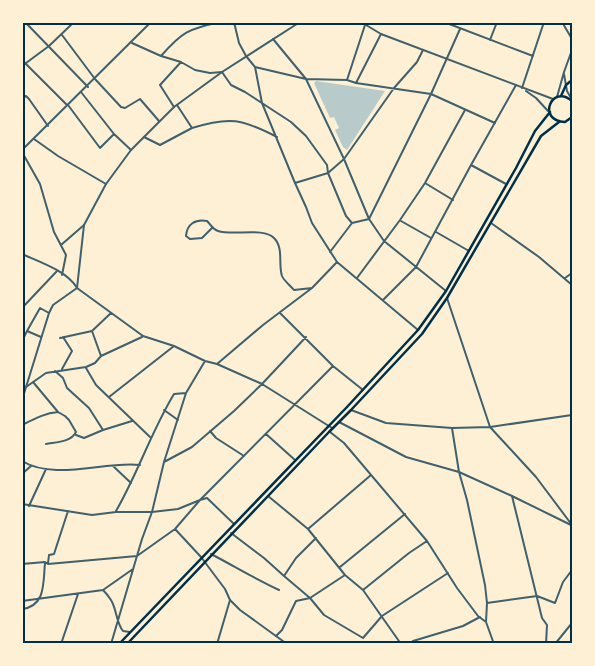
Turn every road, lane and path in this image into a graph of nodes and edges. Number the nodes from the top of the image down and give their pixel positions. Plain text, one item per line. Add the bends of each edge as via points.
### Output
1 (74, 22) edge
2 (151, 22) edge
3 (220, 22) edge
4 (234, 22) edge
5 (300, 22) edge
6 (361, 22) edge
7 (369, 22) edge
8 (444, 22) edge
9 (497, 22) edge
10 (562, 22) edge
11 (449, 23) edge
12 (543, 23) edge
13 (24, 24) edge
14 (365, 25) junction
15 (460, 29) junction
16 (62, 34) junction
17 (381, 34) junction
18 (273, 39) junction
19 (572, 39) edge
20 (490, 40) junction
21 (132, 43) junction
22 (49, 46) junction
23 (423, 50) junction
24 (572, 50) edge
25 (161, 56) junction
26 (246, 56) junction
27 (534, 56) junction
28 (447, 59) junction
29 (22, 60) edge
30 (181, 62) junction
31 (26, 64) junction
32 (22, 66) edge
33 (255, 67) junction
34 (222, 72) junction
35 (564, 72) junction
36 (95, 79) junction
37 (306, 79) junction
38 (348, 80) junction
39 (572, 80) edge
40 (356, 83) junction
41 (516, 85) junction
42 (566, 85) junction
43 (88, 87) junction
44 (394, 88) junction
45 (522, 88) junction
46 (81, 92) junction
47 (431, 94) junction
48 (561, 96) junction
49 (557, 97) junction
50 (22, 98) edge
51 (553, 99) junction
52 (572, 100) edge
53 (262, 103) junction
54 (68, 106) junction
55 (176, 106) junction
56 (465, 110) junction
57 (550, 112) junction
58 (572, 119) edge
59 (160, 122) junction
60 (559, 122) junction
61 (495, 123) junction
62 (48, 126) junction
63 (192, 128) junction
64 (114, 134) junction
65 (144, 137) junction
66 (277, 137) junction
67 (34, 139) junction
68 (22, 144) edge
69 (23, 150) edge
70 (131, 150) junction
71 (344, 159) junction
72 (470, 165) junction
73 (328, 173) junction
74 (295, 183) junction
75 (425, 183) junction
76 (106, 184) junction
77 (507, 184) junction
78 (453, 200) junction
79 (369, 219) junction
80 (400, 220) junction
81 (352, 223) junction
82 (490, 223) junction
83 (84, 225) junction
84 (212, 228) junction
85 (435, 232) junction
86 (431, 238) junction
87 (384, 241) junction
88 (61, 244) junction
89 (468, 251) junction
90 (330, 252) junction
91 (22, 254) edge
92 (337, 262) junction
93 (416, 267) junction
94 (57, 271) junction
95 (572, 273) edge
96 (62, 275) junction
97 (357, 278) junction
98 (565, 278) junction
99 (572, 285) edge
100 (77, 288) junction
101 (312, 288) junction
102 (446, 291) junction
103 (447, 298) junction
104 (383, 300) junction
105 (22, 308) edge
106 (48, 313) junction
107 (111, 313) junction
108 (280, 313) junction
109 (418, 330) junction
110 (27, 331) junction
111 (92, 331) junction
112 (42, 336) junction
113 (143, 336) junction
114 (64, 337) junction
115 (306, 337) junction
116 (60, 338) dead end
117 (22, 341) edge
118 (174, 346) junction
119 (101, 356) junction
120 (204, 361) junction
121 (217, 364) junction
122 (334, 366) junction
123 (86, 367) junction
124 (61, 370) junction
125 (55, 371) junction
126 (33, 382) junction
127 (262, 384) junction
128 (24, 387) edge
129 (363, 390) junction
130 (186, 393) junction
131 (109, 396) junction
132 (22, 400) edge
133 (296, 404) junction
134 (164, 410) junction
135 (351, 410) junction
136 (58, 412) junction
137 (572, 415) edge
138 (178, 420) junction
139 (132, 421) junction
140 (339, 422) junction
141 (22, 425) edge
142 (328, 426) junction
143 (332, 428) junction
144 (452, 428) junction
145 (490, 428) junction
146 (103, 430) junction
147 (210, 432) junction
148 (329, 432) junction
149 (75, 434) junction
150 (266, 434) junction
151 (150, 437) junction
152 (46, 444) dead end
153 (244, 456) junction
154 (295, 460) junction
155 (22, 461) edge
156 (164, 462) junction
157 (140, 465) junction
158 (30, 466) junction
159 (113, 466) junction
160 (46, 470) junction
161 (459, 472) junction
162 (22, 474) edge
163 (371, 474) junction
164 (131, 484) junction
165 (267, 496) junction
166 (512, 496) junction
167 (200, 500) junction
168 (22, 504) edge
169 (29, 506) junction
170 (68, 512) junction
171 (116, 512) junction
172 (152, 512) junction
173 (405, 514) junction
174 (234, 524) junction
175 (572, 525) edge
176 (175, 529) junction
177 (308, 529) junction
178 (231, 533) junction
179 (572, 536) edge
180 (316, 538) junction
181 (428, 541) junction
182 (211, 554) junction
183 (137, 556) junction
184 (201, 557) junction
185 (205, 560) junction
186 (46, 563) junction
187 (22, 564) edge
188 (340, 567) junction
189 (134, 568) junction
190 (572, 570) edge
191 (448, 573) junction
192 (345, 575) junction
193 (284, 576) junction
194 (103, 590) junction
195 (279, 590) dead end
196 (363, 590) junction
197 (78, 594) junction
198 (537, 596) junction
199 (310, 598) junction
200 (40, 599) junction
201 (230, 600) junction
202 (22, 601) edge
203 (487, 603) junction
204 (22, 609) edge
205 (382, 616) junction
206 (480, 617) junction
207 (118, 619) junction
208 (486, 622) junction
209 (572, 623) edge
210 (130, 632) junction
211 (276, 636) junction
212 (61, 644) edge
213 (111, 644) edge
214 (119, 644) edge
215 (127, 644) edge
216 (217, 644) edge
217 (287, 644) edge
218 (401, 644) edge
219 (410, 644) edge
220 (494, 644) edge
221 (546, 644) edge
222 (555, 644) edge

1 - 16 street
2 - 21 street
3 - 25 street via 187,32
4 - 26 street via 239,44
5 - 18 street
6 - 14 street
7 - 14 street
8 - 11 street
9 - 20 street
10 - 19 street
11 - 15 street
12 - 27 street
13 - 22 street
14 - 17 street
14 - 38 street
15 - 20 street
15 - 28 street
16 - 22 street
16 - 36 street
17 - 23 street
17 - 40 street
18 - 26 street
18 - 37 street
20 - 27 street
21 - 25 street
21 - 36 street
22 - 31 street
22 - 43 street
23 - 28 street
23 - 44 street via 417,62
24 - 35 street
25 - 30 street
26 - 33 street
26 - 34 street
27 - 45 street
28 - 41 street
28 - 47 street
29 - 31 street
30 - 34 street via 196,70
30 - 55 street via 160,85
31 - 32 street
31 - 54 street
33 - 37 street
33 - 53 street
34 - 53 street via 231,85
34 - 55 street
35 - 42 street
35 - 49 street
36 - 43 street
36 - 59 street via 121,107 140,99
37 - 38 street
37 - 71 street
38 - 40 street
39 - 42 main road
40 - 44 street
41 - 45 street
41 - 61 street
42 - 48 main road
42 - 52 street
43 - 46 street
44 - 47 street
44 - 71 street
45 - 51 street
45 - 57 street
46 - 54 street
46 - 64 street
47 - 56 street
47 - 79 street
48 - 49 main road
48 - 52 main road
49 - 51 main road
50 - 62 street via 26,96
51 - 57 main road
53 - 66 street
53 - 73 street via 306,136 327,164
54 - 62 street
54 - 64 street via 100,148
55 - 59 street
55 - 63 street
56 - 61 street
56 - 75 street
57 - 60 main road
57 - 77 main road via 535,131
58 - 60 main road
59 - 65 street
60 - 82 main road via 540,136
61 - 72 street
62 - 67 street
63 - 65 street via 160,145
63 - 66 street via 214,121 238,121
64 - 70 street
65 - 70 street
66 - 74 street
67 - 69 street
67 - 76 street
68 - 69 street
69 - 88 street via 40,184 54,232
70 - 76 street
71 - 73 street
71 - 79 street
72 - 77 street
72 - 78 street
73 - 74 street
73 - 81 street
74 - 90 street via 312,223
75 - 78 street
75 - 80 street
76 - 83 street
77 - 89 main road
78 - 85 street
79 - 81 street
79 - 87 street
80 - 86 street
80 - 87 street
81 - 90 street
82 - 98 street
82 - 103 main road
83 - 88 street
83 - 100 street
84 - 84 street via 211,224 199,220 187,228 186,236 202,238
84 - 101 street via 226,233 272,236 280,252 282,276 294,290
85 - 86 street
85 - 89 street
86 - 93 street
87 - 93 street
87 - 97 street
88 - 96 street via 66,255
89 - 102 main road
90 - 92 street
91 - 94 street
92 - 97 street
92 - 101 street
93 - 102 street
93 - 104 street
94 - 96 street
94 - 105 street
95 - 98 street
96 - 100 street via 72,280
97 - 104 street
98 - 99 street
100 - 106 street via 53,305
100 - 107 street
101 - 108 street
102 - 109 main road
103 - 135 main road via 422,334
103 - 145 street
104 - 109 street
106 - 110 street via 40,308
106 - 112 street
107 - 111 street
107 - 113 street
108 - 115 street
108 - 121 street
109 - 129 main road
110 - 112 street
110 - 117 street
111 - 114 street
111 - 119 street
112 - 128 street
113 - 118 street
113 - 119 street
114 - 116 street
114 - 124 street via 72,351
115 - 122 street
115 - 127 street
118 - 120 street
118 - 131 street
119 - 123 street
120 - 121 street
120 - 130 street
121 - 127 street
122 - 129 street
122 - 133 street
123 - 124 street
123 - 131 street via 96,385
124 - 125 street
125 - 126 street via 46,372
125 - 146 street via 63,378 66,388 89,408
126 - 128 street
126 - 136 street
127 - 133 street
127 - 147 street
128 - 132 street
129 - 142 main road
130 - 134 street via 174,394
130 - 138 street
131 - 139 street
133 - 142 street
133 - 150 street
134 - 138 street
134 - 151 street
135 - 140 main road
135 - 144 street via 386,423
136 - 141 street
136 - 149 street via 69,420
137 - 145 street
138 - 156 street
139 - 146 street
139 - 151 street
140 - 143 main road
140 - 161 street via 406,457
142 - 143 street
142 - 154 main road
143 - 148 main road
144 - 145 street
144 - 161 street
145 - 175 street via 536,477
146 - 149 street via 84,438
147 - 153 street
147 - 156 street via 192,447
148 - 163 street via 344,443
148 - 165 main road
149 - 152 street via 68,440
150 - 153 street
150 - 154 street
151 - 157 street
153 - 167 street
154 - 174 main road
155 - 158 street
156 - 172 street
157 - 159 street
157 - 164 street
158 - 160 street
158 - 162 street
159 - 160 street
159 - 164 street
160 - 169 street
161 - 166 street
161 - 203 street
163 - 173 street
163 - 177 street
164 - 171 street
165 - 177 street
165 - 178 main road
166 - 175 street
166 - 198 street
167 - 172 street via 178,509
167 - 174 street via 207,498
167 - 176 street
168 - 169 street
169 - 170 street
170 - 171 street via 92,515
170 - 186 street via 54,554 49,554
171 - 172 street
172 - 183 street
173 - 181 street
173 - 188 street
174 - 184 main road
175 - 179 street
176 - 183 street
176 - 184 street
177 - 180 street
178 - 182 main road
178 - 193 street
180 - 188 street
180 - 193 street
181 - 191 street
181 - 196 street
182 - 185 main road
182 - 195 street
183 - 186 street
183 - 189 street
184 - 185 street
184 - 210 main road
185 - 201 street
185 - 215 main road
186 - 187 street
186 - 200 street
188 - 192 street
189 - 194 street
189 - 207 street
190 - 198 street via 563,582 555,603
191 - 205 street
191 - 206 street
192 - 196 street
192 - 199 street
193 - 199 street
194 - 197 street
194 - 207 street via 112,601
196 - 205 street
197 - 200 street
197 - 212 street
198 - 203 street
198 - 221 street via 547,625
199 - 205 street via 324,615 363,638
199 - 211 street via 296,601
200 - 202 street
200 - 204 street via 31,608
201 - 211 street
201 - 216 street
203 - 208 street
205 - 218 street
206 - 208 street
206 - 219 street
207 - 210 street via 123,631
207 - 213 street
208 - 220 street
209 - 222 street
210 - 214 main road
211 - 217 street

